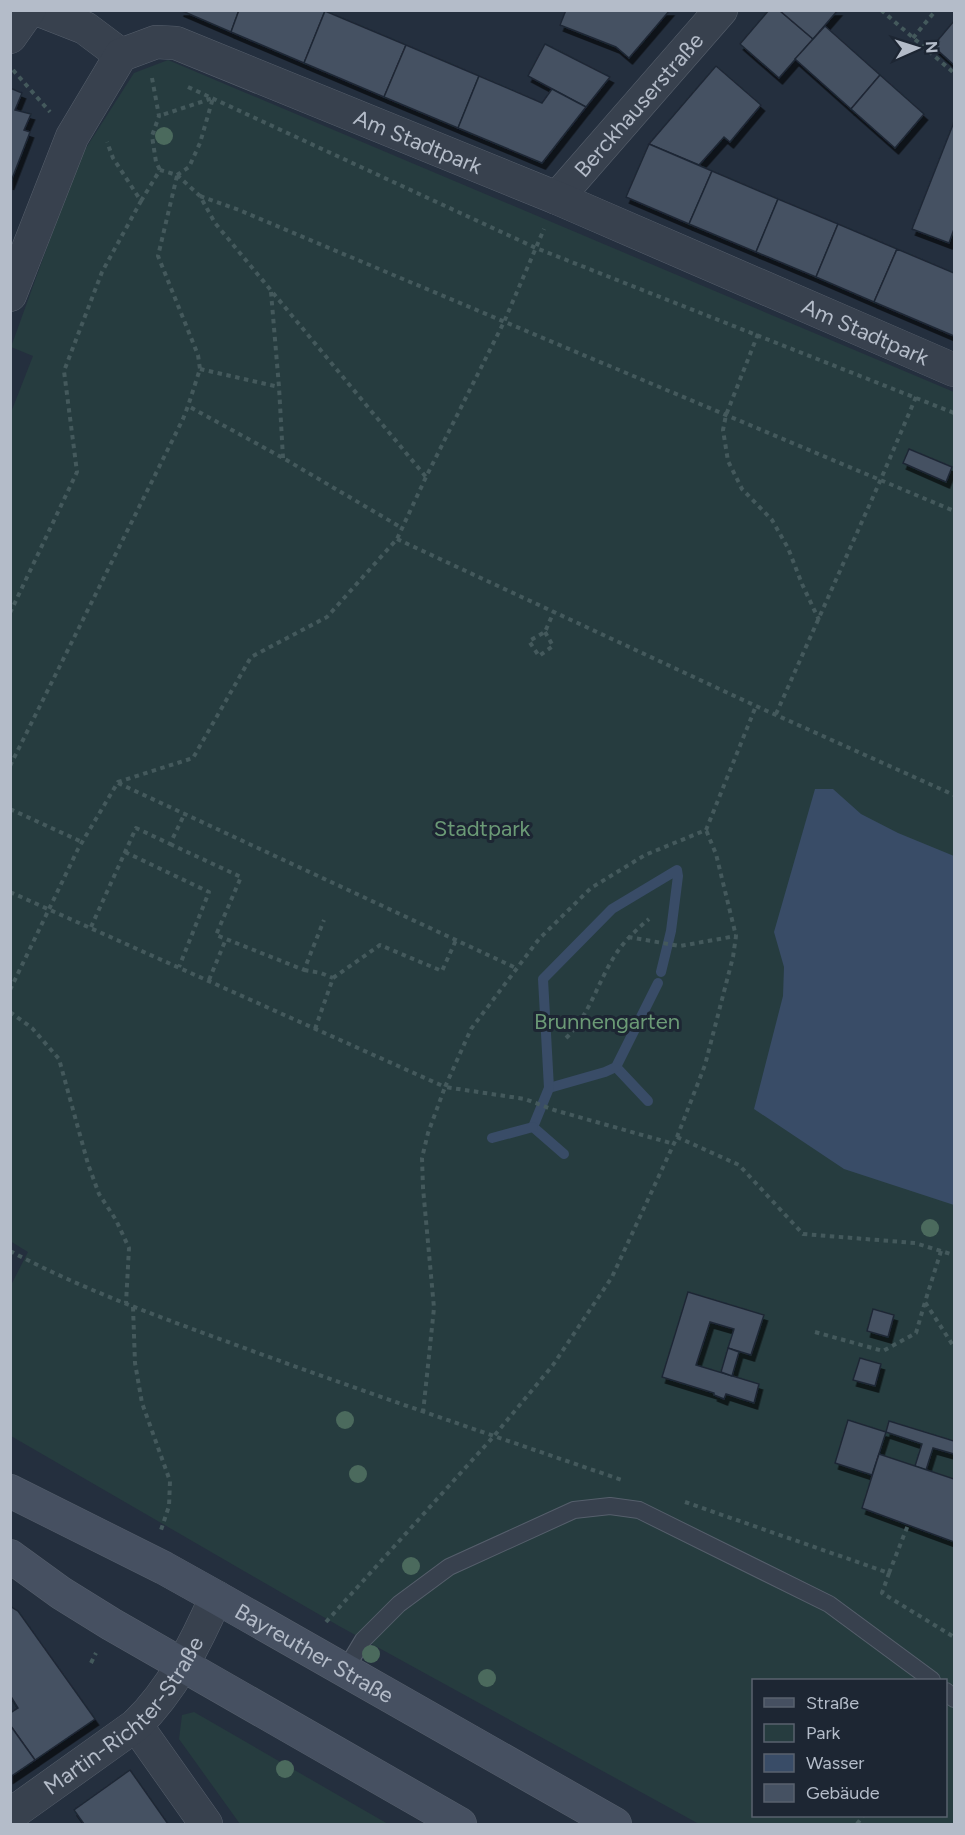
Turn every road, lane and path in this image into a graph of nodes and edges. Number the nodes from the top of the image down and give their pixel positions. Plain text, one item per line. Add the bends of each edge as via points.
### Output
1 (29, 10) edge
2 (39, 10) edge
3 (721, 10) edge
4 (881, 10) edge
5 (936, 10) edge
6 (89, 19) edge
7 (10, 37) edge
8 (913, 38) junction
9 (136, 62) junction
10 (954, 73) edge
11 (181, 83) dead end
12 (213, 98) junction
13 (159, 116) junction
14 (105, 136) dead end
15 (159, 170) junction
16 (177, 175) junction
17 (200, 196) junction
18 (557, 198) junction
19 (141, 201) junction
20 (536, 248) junction
21 (271, 292) junction
22 (10, 295) edge
23 (504, 322) junction
24 (758, 334) junction
25 (200, 369) junction
26 (954, 370) edge
27 (279, 387) junction
28 (916, 397) junction
29 (188, 406) junction
30 (954, 413) edge
31 (726, 415) junction
32 (283, 458) junction
33 (426, 477) junction
34 (881, 480) junction
35 (954, 511) edge
36 (402, 528) junction
37 (397, 539) junction
38 (554, 611) junction
39 (10, 613) edge
40 (819, 621) junction
41 (545, 632) junction
42 (756, 706) junction
43 (776, 714) junction
44 (10, 766) edge
45 (118, 782) junction
46 (954, 795) edge
47 (10, 808) edge
48 (184, 813) junction
49 (706, 830) junction
50 (82, 842) junction
51 (170, 844) junction
52 (125, 852) junction
53 (10, 892) edge
54 (49, 909) junction
55 (649, 919) dead end
56 (324, 921) dead end
57 (91, 927) junction
58 (736, 936) junction
59 (628, 938) junction
60 (226, 939) junction
61 (456, 940) junction
62 (179, 967) junction
63 (516, 968) junction
64 (304, 970) junction
65 (333, 978) junction
66 (208, 980) junction
67 (10, 990) edge
68 (10, 1012) edge
69 (315, 1029) junction
70 (566, 1038) dead end
71 (445, 1087) junction
72 (677, 1137) junction
73 (675, 1144) junction
74 (10, 1251) edge
75 (941, 1251) junction
76 (954, 1255) edge
77 (925, 1302) junction
78 (126, 1303) junction
79 (133, 1307) junction
80 (815, 1332) dead end
81 (954, 1347) edge
82 (423, 1413) junction
83 (494, 1436) junction
84 (625, 1481) dead end
85 (10, 1491) edge
86 (683, 1501) dead end
87 (909, 1525) dead end
88 (10, 1556) edge
89 (148, 1560) junction
90 (889, 1573) junction
91 (216, 1597) junction
92 (325, 1623) dead end
93 (111, 1624) junction
94 (954, 1637) edge
95 (91, 1663) dead end
96 (181, 1665) junction
97 (345, 1670) junction
98 (931, 1679) edge
99 (136, 1725) junction
100 (10, 1815) edge
101 (206, 1824) edge
102 (460, 1824) edge
103 (615, 1824) edge

1 - 7 street
2 - 6 street
3 - 18 street, Berckhauserstraße
4 - 8 path
5 - 8 path
6 - 9 street
8 - 10 path
9 - 13 path
9 - 18 street, Am Stadtpark via 156,42 176,43
9 - 22 street via 72,137
11 - 12 path, Am Stadtpark
12 - 13 path
12 - 16 path via 201,143 189,167
12 - 20 path, Am Stadtpark
13 - 15 path via 152,136
14 - 19 path via 113,158
15 - 16 path
15 - 19 path
16 - 17 path
16 - 25 path via 158,256 198,355
17 - 21 path via 215,223
17 - 23 path
18 - 26 street, Am Stadtpark
19 - 39 path via 102,272 64,371 77,472
20 - 23 path
20 - 24 path, Am Stadtpark
21 - 27 path
21 - 33 path
23 - 31 path
23 - 33 path
24 - 28 path, Am Stadtpark
24 - 31 path
25 - 27 path
25 - 29 path
27 - 32 path
28 - 30 path, Am Stadtpark
28 - 34 path
29 - 32 path
29 - 44 path
31 - 34 path
31 - 40 path via 723,430 728,461 742,489 772,520 788,548
32 - 36 path
33 - 36 path
34 - 35 path
34 - 40 path
36 - 37 path
37 - 38 path
37 - 45 path via 327,617 251,657 193,758
38 - 41 path
38 - 42 path
40 - 43 path
41 - 41 path via 529,641 539,656 553,646
42 - 43 path
42 - 49 path
43 - 46 path
45 - 48 path
45 - 50 path
47 - 50 path
48 - 51 path
48 - 61 path
49 - 58 path via 716,854
49 - 63 path via 645,855 591,888 539,939
50 - 54 path
51 - 52 path via 136,828
51 - 60 path via 241,877 216,935
52 - 57 path
52 - 62 path via 209,892
53 - 54 path
54 - 57 path
54 - 67 path
55 - 59 path
56 - 64 path
57 - 62 path
58 - 59 path via 680,946
58 - 72 path via 705,1065
59 - 70 path via 613,958 578,1026
60 - 64 path
60 - 66 path
61 - 63 path
61 - 65 path via 442,971 380,945
62 - 66 path
63 - 71 path via 471,1029
64 - 65 path
65 - 69 path
66 - 69 path
68 - 78 path via 32,1028 59,1059 99,1194 129,1248
69 - 71 path
71 - 73 path via 525,1099
71 - 82 path via 422,1158 434,1308
72 - 73 path
72 - 75 path via 739,1165 803,1234 915,1242
73 - 83 path via 612,1277 553,1365
74 - 78 path
75 - 76 path
75 - 77 path
77 - 80 path via 916,1333 883,1351
77 - 81 path
78 - 79 path
79 - 82 path
79 - 89 path via 135,1363 142,1403 170,1480 169,1506
82 - 83 path
83 - 84 path
83 - 92 path
85 - 89 main road, Bayreuther Straße
86 - 90 path
87 - 90 path
88 - 93 main road
89 - 91 main road, Bayreuther Straße
90 - 94 path via 882,1593
91 - 96 street, Martin-Richter-Straße
91 - 97 main road, Bayreuther Straße
93 - 95 path
93 - 96 main road
96 - 99 street, Martin-Richter-Straße via 152,1709
96 - 102 main road
97 - 98 lane via 363,1640 399,1605 449,1567 574,1510 610,1506 639,1510 829,1604
97 - 103 main road, Bayreuther Straße
99 - 100 street, Martin-Richter-Straße
99 - 101 street

